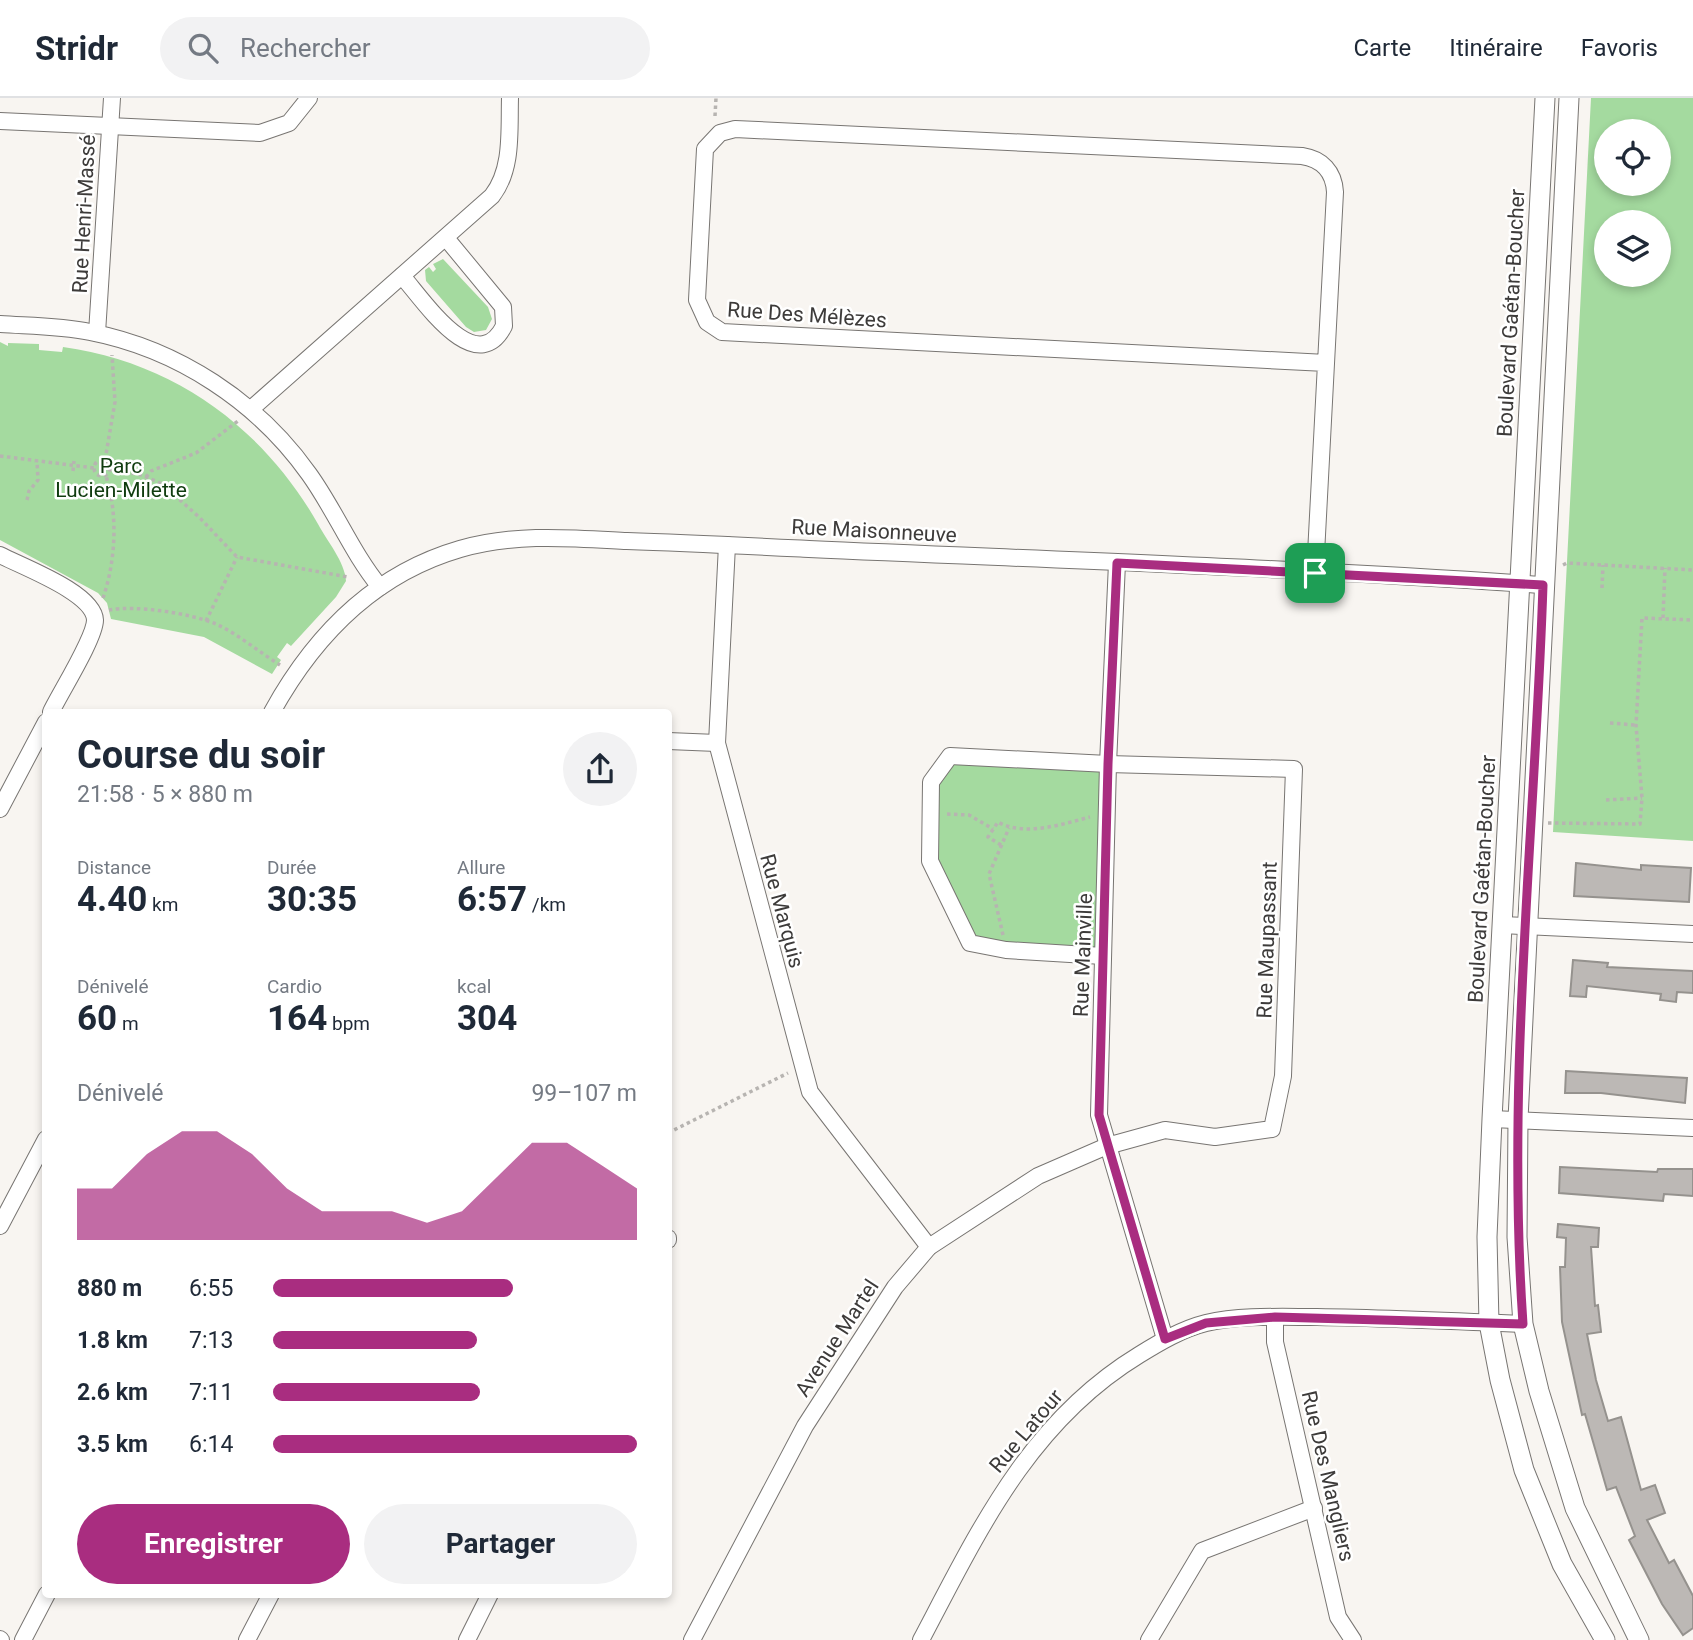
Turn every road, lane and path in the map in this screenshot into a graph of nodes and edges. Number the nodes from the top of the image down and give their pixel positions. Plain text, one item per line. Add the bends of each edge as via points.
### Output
1 (111, 98) edge
2 (309, 98) edge
3 (510, 98) edge
4 (716, 98) edge
5 (1545, 98) edge
6 (1569, 98) edge
7 (715, 116) dead end
8 (0, 121) edge
9 (110, 127) junction
10 (446, 238) junction
11 (402, 276) junction
12 (0, 324) edge
13 (97, 333) junction
14 (112, 355) dead end
15 (1326, 363) junction
16 (251, 409) junction
17 (238, 421) dead end
18 (0, 456) edge
19 (105, 460) junction
20 (37, 461) junction
21 (94, 468) junction
22 (111, 470) junction
23 (106, 476) junction
24 (146, 477) junction
25 (27, 500) dead end
26 (727, 545) junction
27 (0, 555) edge
28 (237, 557) junction
29 (1117, 563) junction
30 (1563, 565) dead end
31 (1603, 565) junction
32 (1665, 568) junction
33 (1693, 569) edge
34 (1315, 573) junction
35 (348, 577) dead end
36 (1519, 583) junction
37 (1543, 585) junction
38 (380, 587) junction
39 (1602, 589) dead end
40 (103, 598) dead end
41 (109, 610) dead end
42 (1663, 619) junction
43 (1693, 620) edge
44 (206, 621) junction
45 (280, 666) dead end
46 (53, 709) edge
47 (274, 709) edge
48 (1610, 723) dead end
49 (1636, 725) junction
50 (42, 730) edge
51 (672, 741) edge
52 (718, 743) junction
53 (1108, 764) junction
54 (1642, 799) junction
55 (1606, 800) dead end
56 (0, 809) edge
57 (1109, 812) junction
58 (931, 813) junction
59 (1532, 823) junction
60 (1009, 828) junction
61 (993, 829) junction
62 (1001, 845) junction
63 (1502, 925) junction
64 (1527, 928) junction
65 (1693, 934) edge
66 (1006, 950) junction
67 (1103, 956) junction
68 (802, 1066) junction
69 (1492, 1118) junction
70 (1518, 1119) junction
71 (1693, 1128) edge
72 (672, 1131) edge
73 (42, 1146) edge
74 (1107, 1146) junction
75 (2, 1216) edge
76 (929, 1247) junction
77 (1275, 1317) junction
78 (1489, 1322) junction
79 (1523, 1324) junction
80 (1165, 1339) junction
81 (1314, 1508) junction
82 (45, 1598) edge
83 (269, 1598) edge
84 (488, 1598) edge
85 (23, 1640) edge
86 (247, 1640) edge
87 (467, 1640) edge
88 (692, 1640) edge
89 (921, 1640) edge
90 (1149, 1640) edge
91 (1353, 1640) edge
92 (1605, 1640) edge
93 (1639, 1640) edge

1 - 9 street, Rue Henri-Massé
2 - 9 street via 289,122 260,133
3 - 10 street via 507,163 500,184
4 - 7 path
5 - 36 street, Boulevard Gaétan-Boucher
6 - 37 street
8 - 9 street
9 - 13 street, Rue Henri-Massé
10 - 11 street
10 - 11 street via 503,307 505,321 499,334 481,344 462,341
11 - 16 street
12 - 13 street
13 - 16 street via 168,358
14 - 19 path via 115,402
15 - 15 street, Rue Des Mélèzes via 1334,186 1328,170 1314,159 735,129 720,133 705,149 697,300 707,322 722,332
15 - 34 street, Rue Des Mélèzes
16 - 38 street via 288,445
17 - 24 path via 196,453
18 - 20 path
19 - 21 path
19 - 22 path
20 - 21 path
20 - 25 path via 38,481
21 - 23 path via 97,475
22 - 23 path
22 - 24 path
23 - 40 path via 113,537
24 - 28 path via 186,505
26 - 29 street, Rue Maisonneuve
26 - 38 street, Rue Maisonneuve via 505,539 443,554
26 - 52 street, Rue Marquis
27 - 46 street via 80,596 94,612 94,628
28 - 35 path
28 - 44 path
29 - 34 street, Rue Maisonneuve
29 - 53 street, Rue Mainville
30 - 31 path
31 - 32 path
31 - 39 path
32 - 33 path
32 - 42 path
34 - 36 street, Rue Maisonneuve
36 - 37 street, Rue Maisonneuve
36 - 63 street, Boulevard Gaétan-Boucher
37 - 59 street
38 - 47 street, Rue Maisonneuve via 323,636
41 - 44 path via 129,607
42 - 43 path
42 - 49 path via 1642,618
44 - 45 path
48 - 49 path
49 - 54 path
50 - 56 street
51 - 52 street
52 - 68 street, Rue Marquis
53 - 57 street, Rue Mainville
53 - 58 street via 950,756 931,782
53 - 74 street, Rue Maupassant via 1294,769 1283,1076 1272,1129 1215,1137 1165,1130
54 - 55 path
54 - 59 path via 1640,824
57 - 60 path via 1054,826
57 - 67 street, Rue Mainville
58 - 61 path via 969,815
58 - 66 street via 930,861 970,943
59 - 64 street
60 - 61 path via 998,822
60 - 62 path
61 - 62 path via 988,837
62 - 66 path via 989,874
63 - 64 street
63 - 69 street, Boulevard Gaétan-Boucher
64 - 65 street
64 - 70 street
66 - 67 street
67 - 74 street, Rue Mainville via 1099,1115
68 - 72 path
68 - 76 street, Rue Marquis via 810,1092
69 - 70 street
69 - 78 street, Boulevard Gaétan-Boucher
70 - 71 street
70 - 79 street via 1517,1237
73 - 75 street
74 - 76 street, Avenue Martel via 1038,1176
74 - 80 street, Rue Mainville
76 - 88 street, Avenue Martel via 895,1287 805,1426
77 - 78 street, Rue Latour
77 - 80 street, Rue Latour via 1206,1323
77 - 81 street, Rue Des Mangliers via 1275,1342
78 - 79 street, Rue Latour
78 - 92 street, Boulevard Gaétan-Boucher via 1524,1470 1562,1564
79 - 93 street via 1575,1508
80 - 89 street, Rue Latour via 1112,1371 1063,1414 1019,1465 975,1536
81 - 90 street via 1202,1551
81 - 91 street, Rue Des Mangliers via 1338,1617
82 - 85 street
83 - 86 street
84 - 87 street

